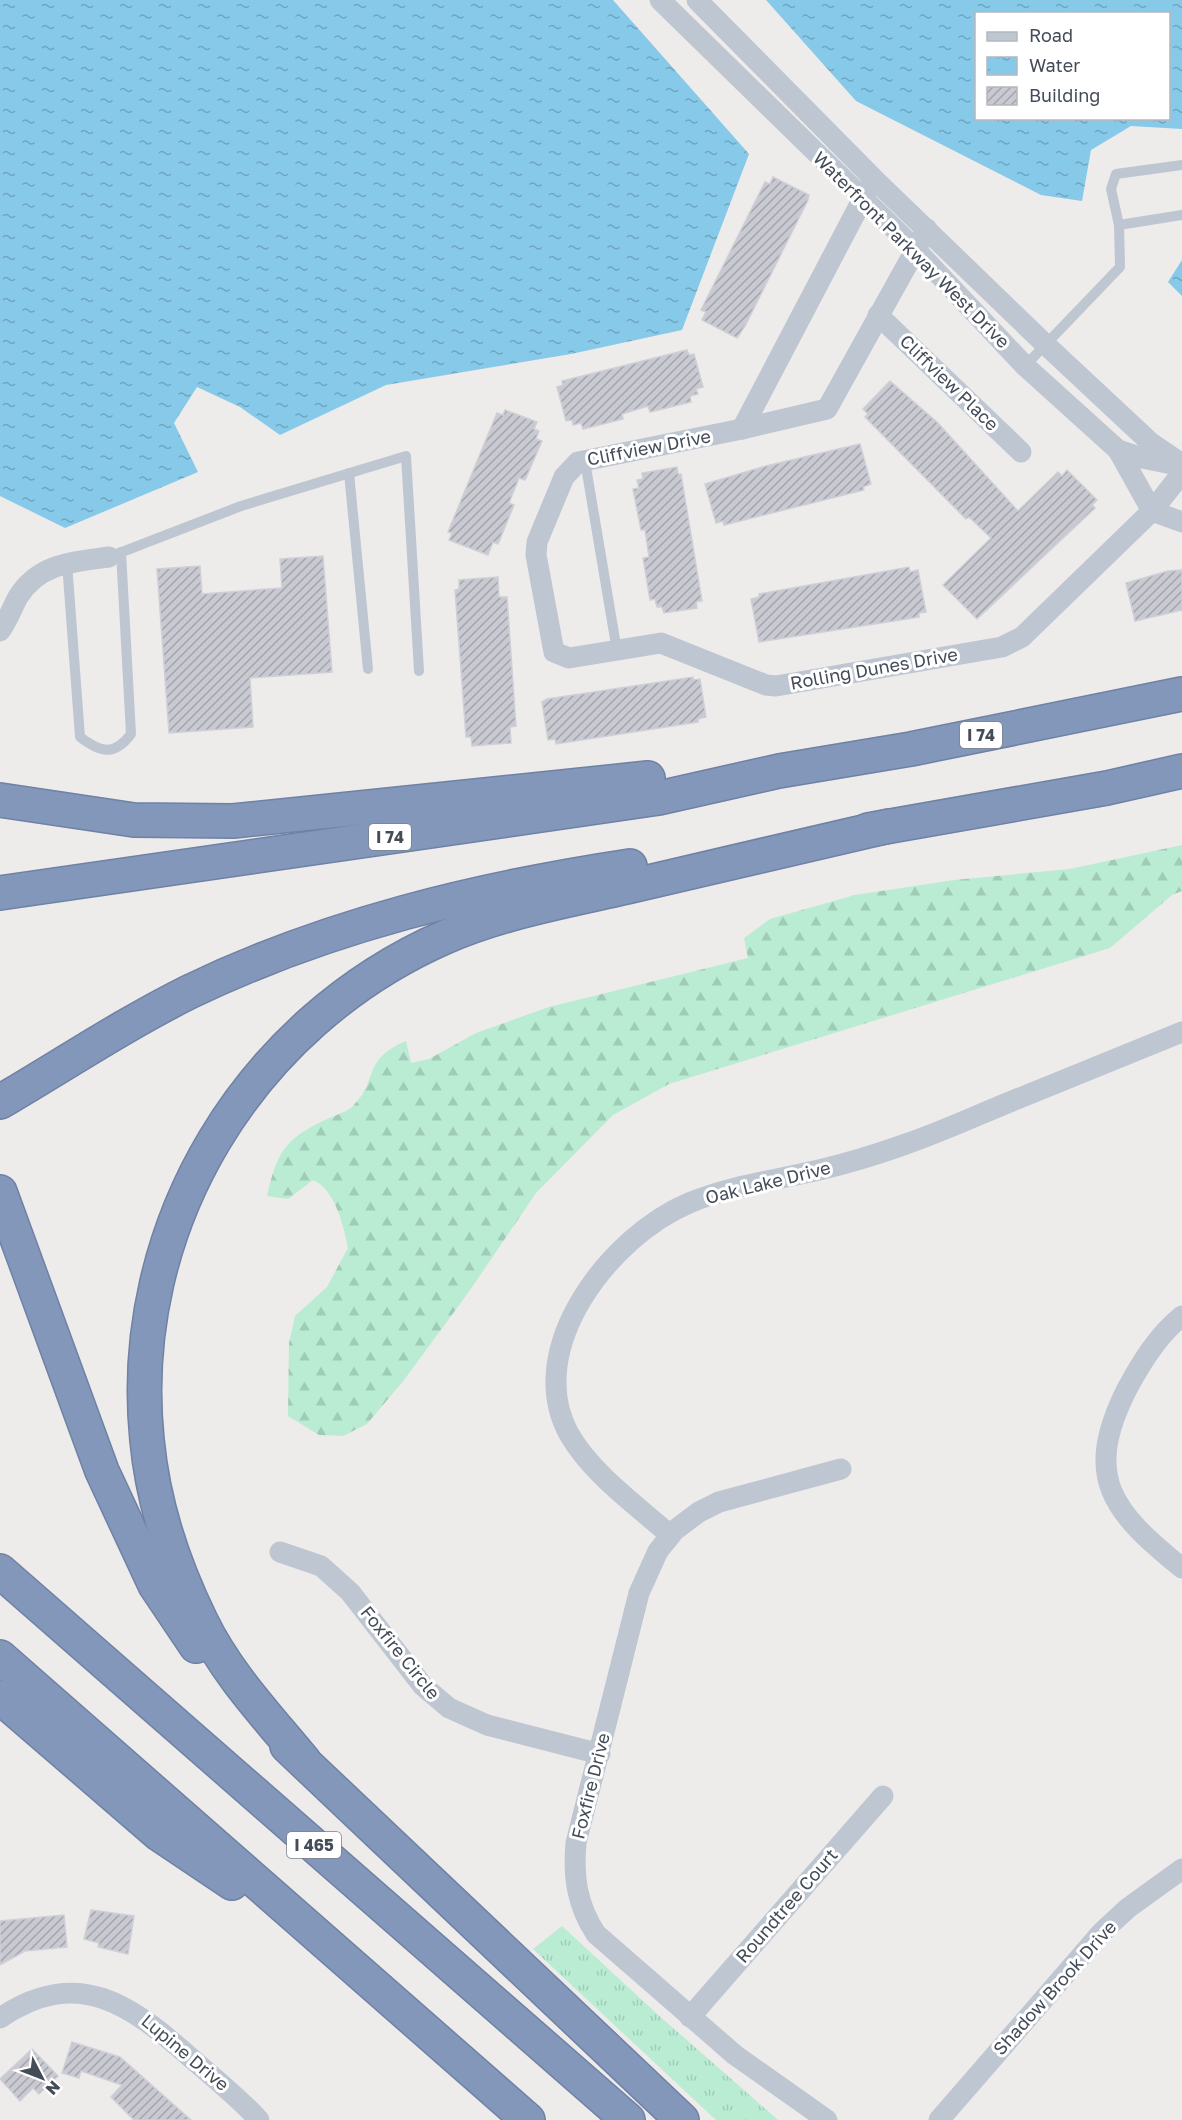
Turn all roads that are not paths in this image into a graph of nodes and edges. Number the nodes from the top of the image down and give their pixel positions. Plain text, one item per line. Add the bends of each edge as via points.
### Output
1 (660, 0) edge
2 (697, 0) edge
3 (1182, 165) edge
4 (874, 179) junction
5 (861, 198) junction
6 (1182, 215) edge
7 (1119, 225) junction
8 (927, 229) junction
9 (915, 249) junction
10 (878, 315) junction
11 (1046, 345) junction
12 (1025, 366) junction
13 (741, 429) junction
14 (1118, 450) junction
15 (1021, 452) dead end
16 (585, 461) junction
17 (1182, 465) edge
18 (349, 473) junction
19 (1182, 473) edge
20 (1152, 511) junction
21 (1182, 522) edge
22 (115, 554) junction
23 (67, 563) junction
24 (0, 631) edge
25 (617, 651) junction
26 (554, 652) joint
27 (368, 669) dead end
28 (418, 671) dead end
29 (1182, 694) edge
30 (779, 771) junction
31 (1182, 771) edge
32 (0, 792) edge
33 (0, 800) edge
34 (68, 811) junction
35 (889, 826) junction
36 (0, 893) edge
37 (1182, 1032) edge
38 (3, 1101) edge
39 (0, 1192) edge
40 (1182, 1316) edge
41 (841, 1469) dead end
42 (670, 1535) junction
43 (280, 1552) dead end
44 (1182, 1568) edge
45 (0, 1571) edge
46 (0, 1657) edge
47 (0, 1697) edge
48 (600, 1754) junction
49 (304, 1761) junction
50 (883, 1796) dead end
51 (1182, 1869) edge
52 (358, 1969) junction
53 (690, 2017) junction
54 (0, 2018) edge
55 (259, 2120) edge
56 (528, 2120) edge
57 (628, 2120) edge
58 (682, 2120) edge
59 (827, 2120) edge
60 (939, 2120) edge

1 - 5 street, Waterfront Parkway West Drive
2 - 4 street, Waterfront Parkway West Drive
3 - 7 lane via 1116,174 1111,189
4 - 5 street
4 - 8 street, Waterfront Parkway West Drive
5 - 9 street, Waterfront Parkway West Drive
5 - 13 street
6 - 7 lane
7 - 11 lane via 1120,267
8 - 9 street, Cliffview Drive
8 - 11 street, Waterfront Parkway West Drive
9 - 10 street, Cliffview Drive
9 - 12 street, Waterfront Parkway West Drive
10 - 13 street, Cliffview Drive via 827,409
10 - 15 street, Cliffview Place
11 - 12 lane
11 - 17 street, Waterfront Parkway West Drive via 1151,443
12 - 14 street, Waterfront Parkway West Drive
13 - 16 street, Cliffview Drive
14 - 17 street, Waterfront Parkway West Drive
14 - 20 street
16 - 25 lane
16 - 26 street, Cliffview Drive via 578,462 564,477 537,542
18 - 22 lane via 241,506
18 - 27 lane
18 - 28 lane via 406,456
19 - 20 street, Rolling Dunes Drive
20 - 21 street
20 - 25 street, Rolling Dunes Drive via 1022,637 1002,647 776,686 671,645 653,643
22 - 23 street
22 - 23 lane via 131,734 123,744 110,750 97,750 80,736
23 - 24 street via 51,567 21,591
25 - 26 street, Rolling Dunes Drive via 569,658
29 - 30 highway, I 74 via 911,749
30 - 34 highway via 657,777 233,821 155,821
30 - 36 highway, I 74 via 659,798
31 - 35 highway
32 - 34 highway
33 - 34 highway
35 - 38 highway via 568,875 375,920 285,951 189,993 81,1051
35 - 49 highway via 532,908 444,937 368,980 303,1029 258,1077 217,1134 177,1217 153,1294 145,1362 146,1440 159,1509 202,1624 229,1669
37 - 42 street, Oak Lake Drive via 909,1143 838,1166 727,1191 688,1204 646,1228 627,1245 598,1278 563,1334 557,1359 558,1401 565,1425 584,1455
39 - 49 highway via 102,1471 155,1585 219,1677 256,1719
40 - 44 street via 1154,1345 1135,1374 1109,1428 1106,1461 1110,1485 1124,1515 1140,1534
41 - 42 street, Foxfire Drive via 725,1500 699,1512
42 - 48 street, Foxfire Drive via 643,1581
43 - 48 street, Foxfire Circle via 321,1566 350,1592 423,1686 448,1708 487,1725
45 - 57 highway, I 465
46 - 52 highway
47 - 52 highway via 159,1834
48 - 53 street, Foxfire Drive via 576,1843 574,1869 583,1911 596,1934
49 - 58 highway
50 - 53 street, Roundtree Court
51 - 60 street, Shadow Brook Drive via 1102,1932
52 - 56 highway
53 - 59 street, Foxfire Drive via 757,2073
54 - 55 street, Lupine Drive via 22,2005 54,1996 79,1995 111,2001 154,2026

